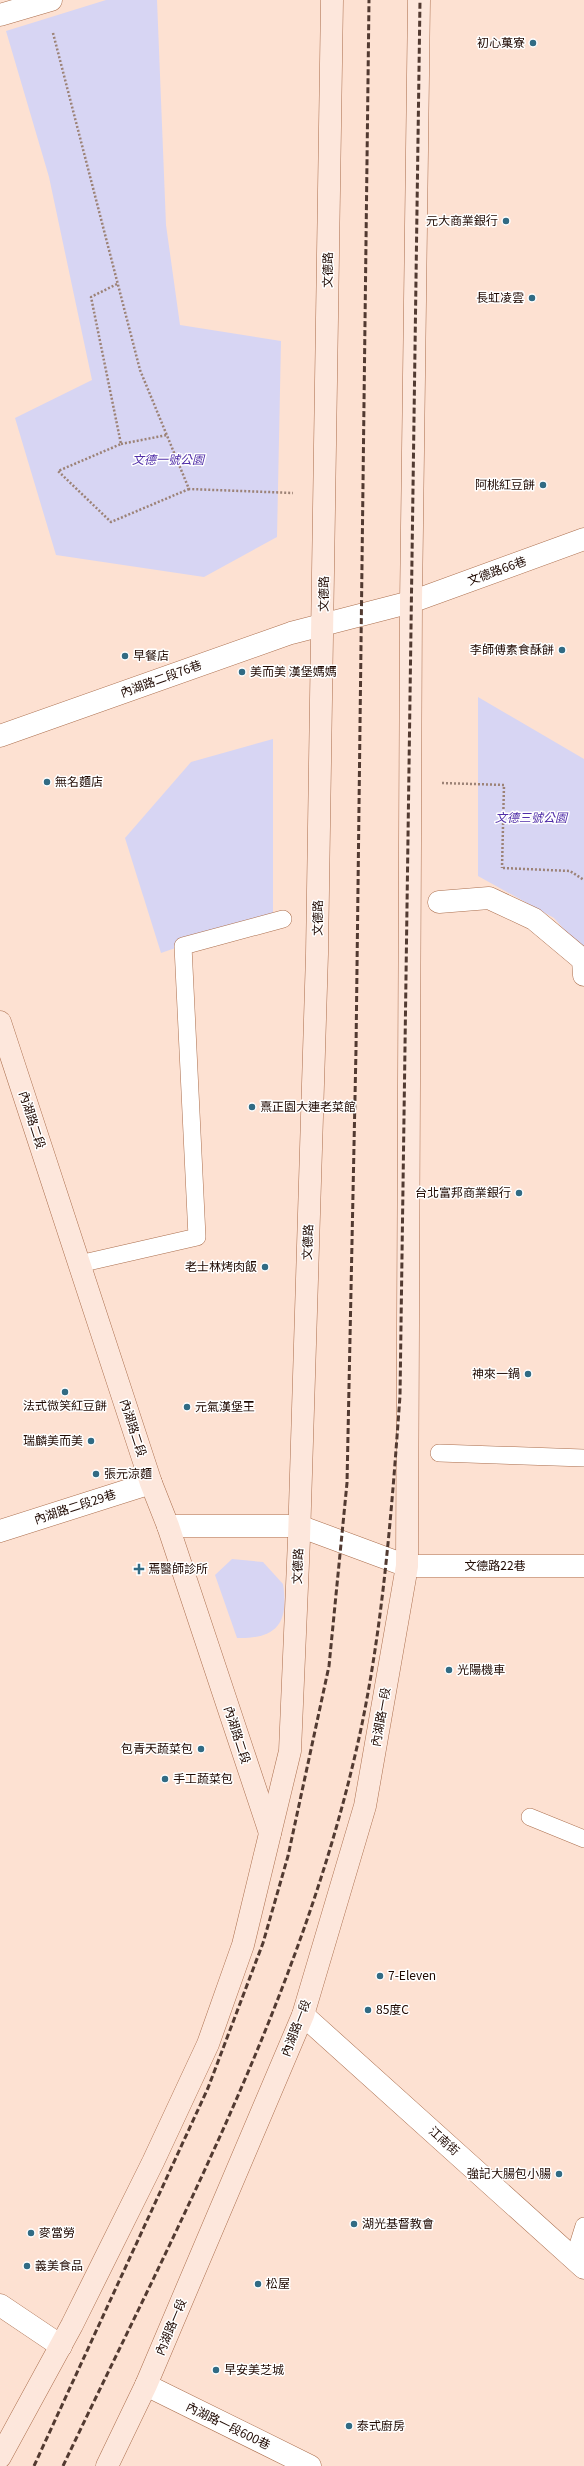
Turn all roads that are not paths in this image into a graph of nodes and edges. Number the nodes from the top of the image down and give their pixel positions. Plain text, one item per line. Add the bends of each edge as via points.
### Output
1 (332, 0) edge
2 (419, 0) edge
3 (48, 1) edge
4 (0, 15) edge
5 (584, 539) edge
6 (411, 602) junction
7 (323, 623) junction
8 (0, 736) edge
9 (439, 902) dead end
10 (283, 919) dead end
11 (584, 975) edge
12 (0, 1022) edge
13 (79, 1264) junction
14 (439, 1453) dead end
15 (584, 1458) edge
16 (151, 1483) junction
17 (168, 1526) junction
18 (299, 1526) junction
19 (0, 1531) edge
20 (406, 1566) junction
21 (584, 1566) edge
22 (530, 1818) dead end
23 (270, 1833) junction
24 (584, 1839) edge
25 (303, 2015) junction
26 (584, 2226) edge
27 (579, 2263) edge
28 (0, 2306) edge
29 (61, 2346) junction
30 (146, 2385) junction
31 (0, 2457) edge
32 (107, 2466) edge
33 (310, 2466) edge

1 - 7 main road, 文德路
2 - 6 main road
3 - 4 street
5 - 6 street, 文德路66巷
6 - 7 street, 文德路66巷
6 - 20 main road
7 - 8 street, 內湖路二段76巷
7 - 18 main road, 文德路 via 317,962
9 - 11 street via 489,898 534,919 583,960
10 - 13 lane via 183,946 197,1237
12 - 13 main road, 內湖路二段
13 - 16 main road, 內湖路二段
14 - 15 lane
16 - 17 main road, 內湖路二段
16 - 19 street, 內湖路二段29巷
17 - 18 street
17 - 23 main road, 內湖路二段
18 - 20 street
18 - 23 main road, 文德路 via 290,1751
20 - 21 street, 文德路22巷
20 - 25 main road, 內湖路一段 via 365,1806
22 - 24 lane
23 - 29 main road via 243,1945 208,2044 153,2162
25 - 27 street, 江南街
25 - 30 main road, 內湖路一段
26 - 27 lane
28 - 29 street
29 - 31 main road
30 - 32 main road, 內湖路一段
30 - 33 street, 內湖路一段600巷

